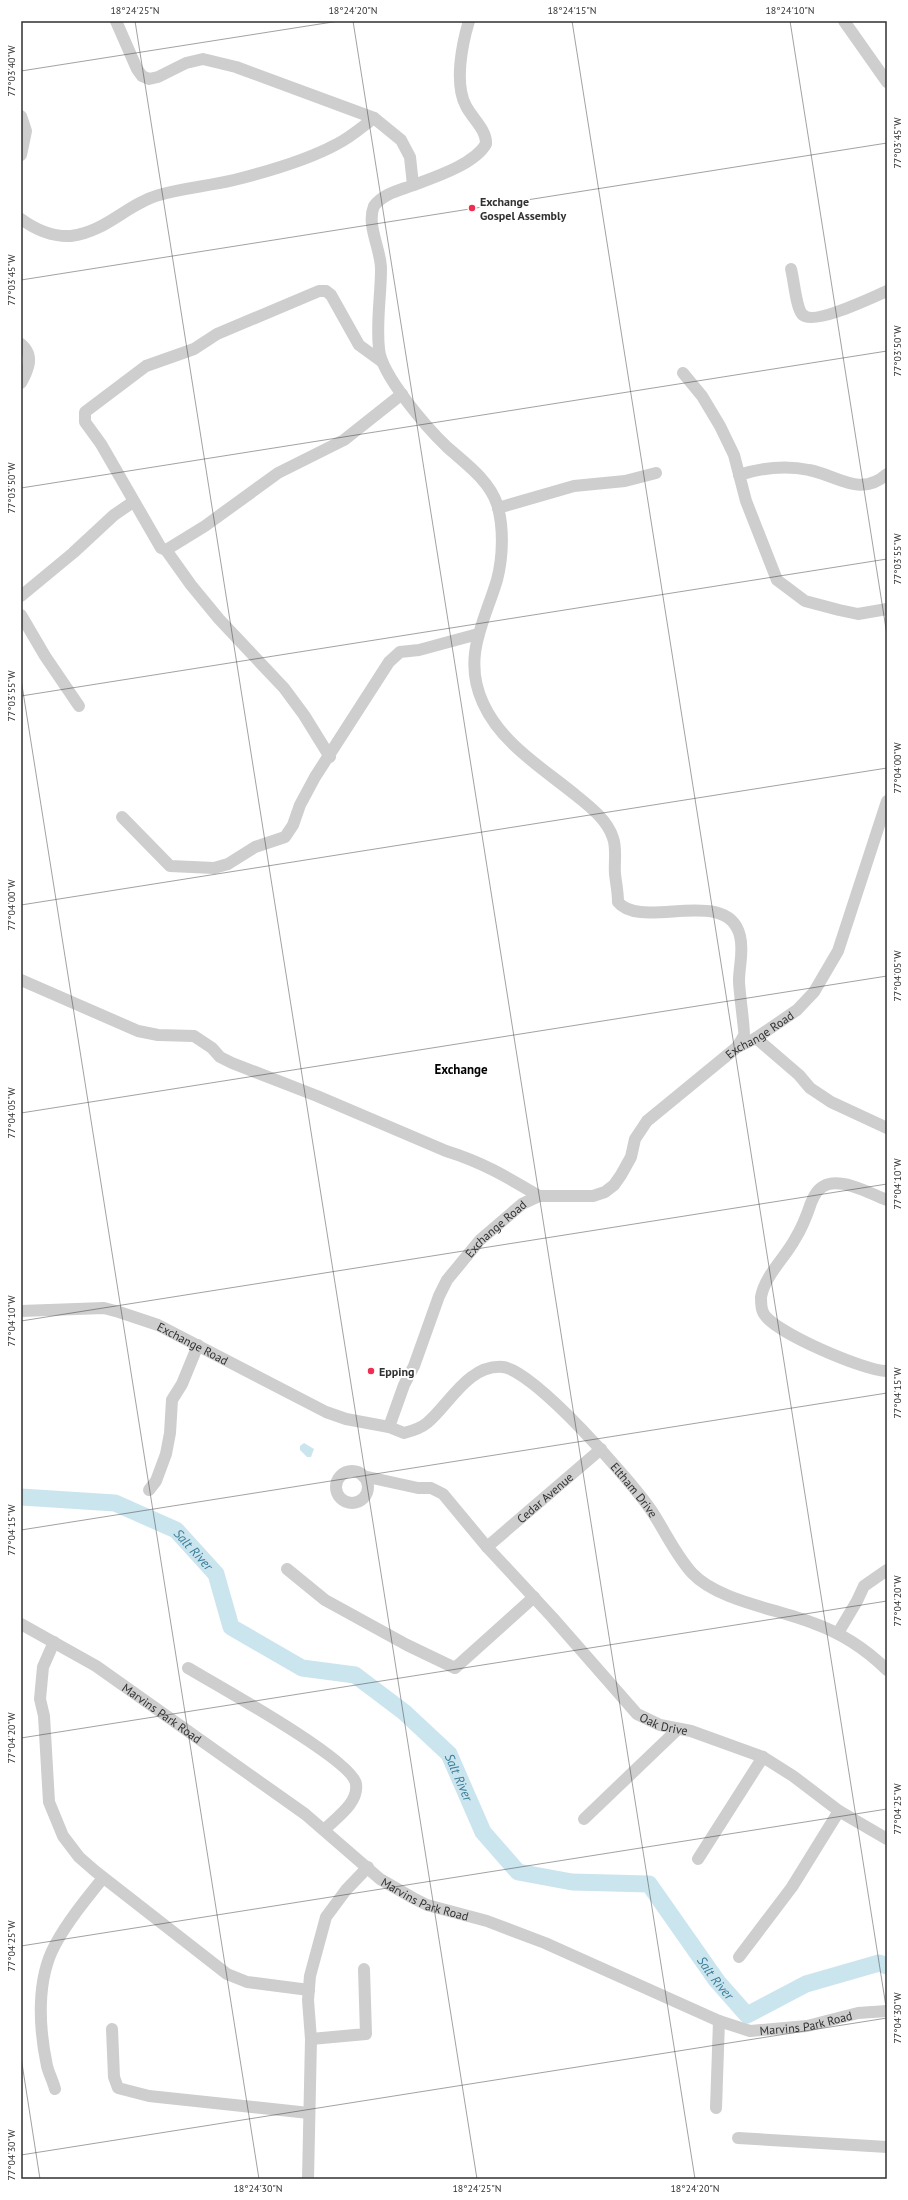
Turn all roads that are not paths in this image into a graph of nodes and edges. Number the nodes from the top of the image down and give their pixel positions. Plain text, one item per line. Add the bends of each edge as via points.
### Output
1 (116, 21) edge
2 (468, 21) edge
3 (844, 21) edge
4 (887, 82) edge
5 (21, 116) edge
6 (374, 118) junction
7 (21, 155) edge
8 (413, 185) junction
9 (21, 219) edge
10 (791, 269) dead end
11 (887, 291) edge
12 (21, 344) edge
13 (381, 361) junction
14 (683, 373) dead end
15 (21, 383) edge
16 (402, 394) junction
17 (656, 473) dead end
18 (887, 474) edge
19 (739, 475) junction
20 (134, 502) junction
21 (498, 508) junction
22 (166, 550) junction
23 (21, 596) edge
24 (887, 609) edge
25 (21, 615) edge
26 (478, 634) junction
27 (79, 706) dead end
28 (330, 757) junction
29 (887, 801) edge
30 (122, 817) dead end
31 (21, 980) edge
32 (756, 1038) junction
33 (736, 1048) junction
34 (887, 1128) edge
35 (539, 1196) junction
36 (887, 1200) edge
37 (21, 1311) edge
38 (198, 1345) junction
39 (887, 1371) edge
40 (389, 1427) junction
41 (602, 1449) junction
42 (363, 1476) junction
43 (380, 1480) junction
44 (367, 1489) junction
45 (149, 1490) dead end
46 (487, 1547) junction
47 (287, 1569) dead end
48 (887, 1570) edge
49 (534, 1597) junction
50 (21, 1624) edge
51 (838, 1633) junction
52 (54, 1642) junction
53 (188, 1668) dead end
54 (887, 1670) edge
55 (678, 1729) junction
56 (763, 1757) junction
57 (839, 1811) junction
58 (584, 1819) dead end
59 (324, 1830) junction
60 (887, 1839) edge
61 (698, 1860) dead end
62 (368, 1867) junction
63 (103, 1878) junction
64 (739, 1957) dead end
65 (364, 1969) dead end
66 (309, 1990) junction
67 (887, 2012) edge
68 (719, 2021) junction
69 (112, 2029) dead end
70 (311, 2039) junction
71 (55, 2089) dead end
72 (716, 2108) dead end
73 (309, 2114) junction
74 (738, 2138) dead end
75 (887, 2147) edge
76 (308, 2179) edge

1 - 6 street via 137,69 142,76 149,79 203,58
2 - 8 street via 462,52 462,92 466,106 484,135 486,144 460,165
3 - 4 street
5 - 7 street via 26,131
6 - 8 street via 401,140 410,157
6 - 9 street via 337,144 316,154 235,180 158,195 88,233 54,235 34,229
8 - 13 street via 378,200 372,212 373,230 381,263 378,315
10 - 11 street via 800,311 810,319 828,315
12 - 15 street via 30,357
13 - 16 street
13 - 20 street via 359,345 335,300 326,291 319,291 217,334 194,350 146,366 94,404 84,416 85,422 101,444
14 - 19 street via 702,396 720,426 734,454
16 - 21 street via 446,445 475,472 493,495
16 - 22 street via 344,440 278,473 205,526
17 - 21 street via 625,481 574,486
18 - 19 street via 869,484 853,485 809,470 781,467 754,470
19 - 24 street via 759,537 778,580 805,601 858,614
20 - 22 street via 161,548
20 - 23 street via 114,515
21 - 26 street via 500,563
22 - 28 street via 190,585 219,619 284,688
25 - 27 street
26 - 28 street via 419,650 400,652 375,681
26 - 33 street via 473,663 474,673 487,711 520,752 585,802 605,825 613,839 618,902 621,906 650,912 696,910 722,913 736,925 743,953 739,980 745,1034
28 - 30 street via 300,805 296,820 286,837 255,847 228,864 214,868 170,866
29 - 32 street, Exchange Road via 838,951 814,992 797,1010
31 - 35 street via 138,1031 158,1035 194,1036 220,1057 232,1063 446,1151 468,1157
32 - 33 street, Exchange Road
32 - 34 street via 816,1092 831,1102
33 - 35 street, Exchange Road via 647,1121 635,1139 631,1157 614,1185 605,1192 593,1196
35 - 40 street, Exchange Road via 522,1204 480,1240 447,1280
36 - 39 street via 852,1186 834,1183 827,1184 817,1192 795,1240 769,1279 761,1296 761,1306 768,1319 808,1344 836,1356
37 - 38 street, Exchange Road via 110,1309 158,1325
38 - 40 street, Exchange Road via 326,1412 346,1419
38 - 45 street via 182,1384 172,1400 166,1454 156,1481
40 - 41 street, Eltham Drive via 404,1433 427,1424 455,1392 474,1376 488,1368 504,1367 526,1379
41 - 46 street, Cedar Avenue
41 - 51 street, Eltham Drive via 651,1510 677,1554 702,1581 731,1596 813,1622
42 - 43 street, Oak Drive
42 - 44 street
42 - 44 street via 356,1471 343,1474 336,1484 337,1493 343,1500 356,1502 364,1497
43 - 44 street
43 - 46 street, Oak Drive via 418,1488 431,1488 443,1494
46 - 49 street, Oak Drive
47 - 49 street via 325,1600 455,1668
48 - 51 street via 864,1586 858,1601
49 - 55 street, Oak Drive via 637,1714 653,1722
50 - 52 street, Marvins Park Road
51 - 54 street, Eltham Drive via 857,1644
52 - 59 street, Marvins Park Road via 96,1666
52 - 63 street via 43,1667 40,1700 44,1716 49,1802 63,1836 79,1857
53 - 59 street via 254,1706 340,1762 353,1775 357,1790 353,1801
55 - 56 street, Oak Drive via 691,1731
55 - 58 street
56 - 57 street, Oak Drive
56 - 61 street
57 - 60 street, Oak Drive
57 - 64 street via 792,1887
59 - 62 street, Marvins Park Road
62 - 66 street via 346,1890 326,1917 314,1957
62 - 68 street, Marvins Park Road via 380,1879 427,1905 545,1942
63 - 66 street via 227,1974 247,1982
63 - 71 street via 68,1923 46,1966 42,2006 43,2042 47,2068
65 - 70 street via 366,2034
66 - 70 street
67 - 68 street, Marvins Park Road via 851,2014 808,2026 750,2031
68 - 72 street
69 - 73 street via 114,2076 118,2088 149,2096
70 - 73 street
73 - 76 street
74 - 75 street

